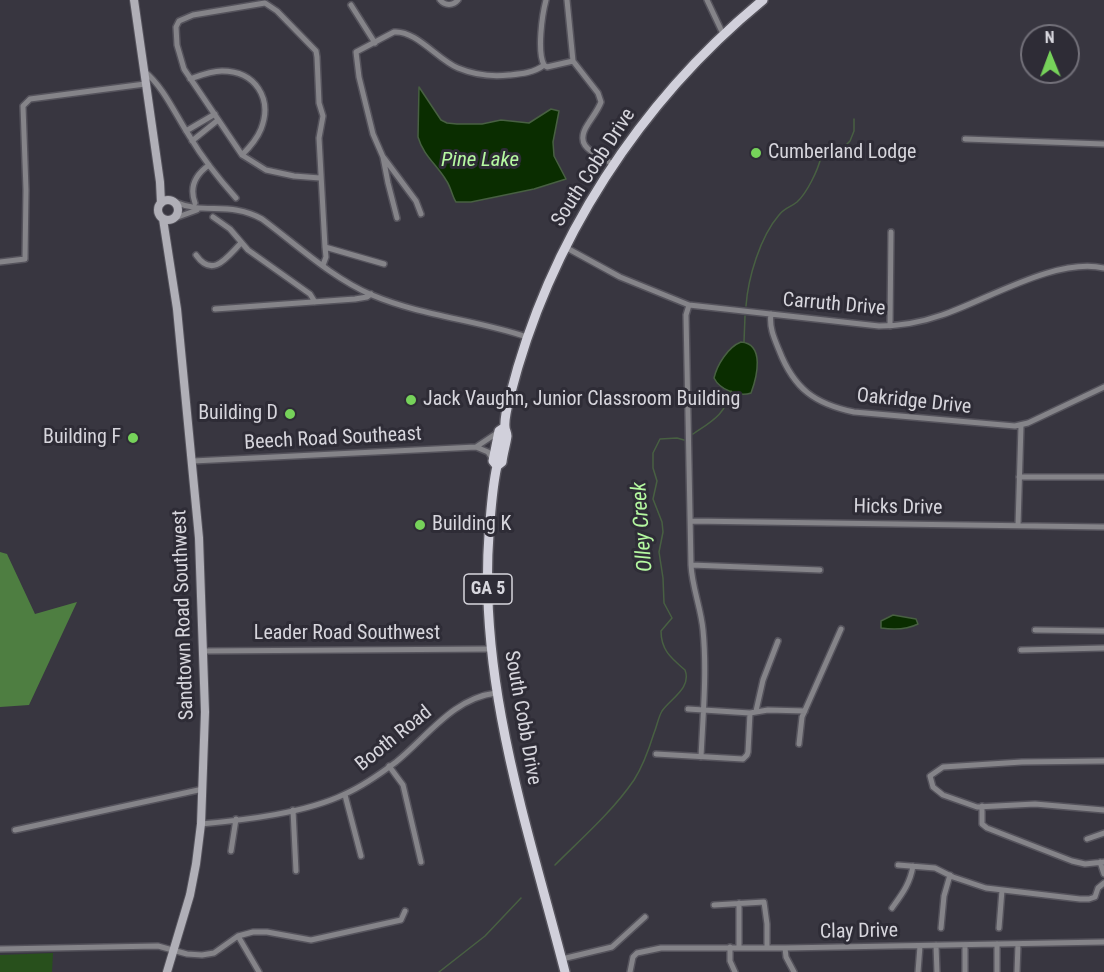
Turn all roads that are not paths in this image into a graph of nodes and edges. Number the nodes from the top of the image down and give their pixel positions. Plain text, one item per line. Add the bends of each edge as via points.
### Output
1 (134, 0) edge
2 (440, 0) edge
3 (458, 0) edge
4 (546, 0) edge
5 (567, 0) edge
6 (707, 0) edge
7 (763, 0) edge
8 (351, 5) dead end
9 (724, 36) junction
10 (375, 43) junction
11 (573, 61) junction
12 (544, 65) junction
13 (144, 71) junction
14 (190, 79) junction
15 (145, 84) junction
16 (217, 117) junction
17 (186, 131) junction
18 (965, 139) dead end
19 (192, 141) junction
20 (1104, 144) edge
21 (242, 155) junction
22 (383, 157) junction
23 (209, 165) junction
24 (614, 165) junction
25 (159, 170) junction
26 (320, 178) junction
27 (236, 198) dead end
28 (174, 202) junction
29 (161, 203) junction
30 (195, 203) dead end
31 (204, 208) junction
32 (421, 214) dead end
33 (213, 217) dead end
34 (397, 218) dead end
35 (170, 219) junction
36 (891, 232) dead end
37 (241, 243) junction
38 (325, 247) junction
39 (565, 247) junction
40 (196, 255) dead end
41 (0, 262) edge
42 (384, 264) dead end
43 (323, 265) junction
44 (1104, 268) edge
45 (371, 294) junction
46 (315, 302) junction
47 (689, 305) junction
48 (215, 309) dead end
49 (771, 314) junction
50 (890, 326) junction
51 (527, 337) junction
52 (1104, 387) edge
53 (1021, 426) junction
54 (502, 429) junction
55 (476, 447) junction
56 (193, 461) junction
57 (495, 463) junction
58 (1019, 477) junction
59 (1104, 477) edge
60 (691, 521) junction
61 (1018, 525) junction
62 (1104, 527) edge
63 (691, 565) junction
64 (820, 570) dead end
65 (841, 629) dead end
66 (1035, 630) dead end
67 (1104, 631) edge
68 (778, 641) dead end
69 (1104, 648) edge
70 (491, 649) junction
71 (1021, 650) dead end
72 (204, 651) junction
73 (496, 693) junction
74 (688, 709) dead end
75 (703, 710) junction
76 (805, 711) junction
77 (753, 712) junction
78 (799, 744) dead end
79 (657, 754) dead end
80 (701, 757) junction
81 (1104, 761) edge
82 (389, 766) junction
83 (203, 789) junction
84 (345, 795) junction
85 (982, 807) junction
86 (293, 810) junction
87 (1104, 810) edge
88 (236, 819) junction
89 (201, 824) junction
90 (15, 830) dead end
91 (1104, 833) edge
92 (1087, 839) dead end
93 (231, 851) dead end
94 (361, 856) dead end
95 (421, 862) dead end
96 (1102, 862) edge
97 (898, 866) dead end
98 (913, 866) junction
99 (296, 871) dead end
100 (1104, 874) edge
101 (950, 875) junction
102 (1104, 883) edge
103 (1002, 890) junction
104 (738, 903) junction
105 (714, 905) dead end
106 (892, 908) dead end
107 (405, 911) dead end
108 (645, 917) dead end
109 (941, 928) dead end
110 (999, 928) dead end
111 (238, 936) junction
112 (1104, 942) edge
113 (997, 944) junction
114 (1018, 944) junction
115 (936, 945) junction
116 (964, 945) junction
117 (920, 946) junction
118 (730, 947) junction
119 (767, 947) junction
120 (739, 948) junction
121 (785, 948) junction
122 (0, 949) edge
123 (174, 951) junction
124 (562, 959) junction
125 (167, 972) edge
126 (259, 972) edge
127 (565, 972) edge
128 (630, 972) edge
129 (735, 972) edge
130 (794, 972) edge
131 (918, 972) edge
132 (936, 972) edge
133 (964, 972) edge
134 (997, 972) edge
135 (1017, 972) edge

1 - 13 street
2 - 3 street via 449,5
4 - 12 street via 541,41
5 - 11 street
6 - 9 street
7 - 9 main road, South Cobb Drive / GA 5
8 - 10 street
9 - 24 main road, South Cobb Drive / GA 5 via 650,115
10 - 12 street via 394,32 410,35 457,68 482,75 518,74
10 - 22 street via 356,52 356,57 373,134
11 - 12 street
11 - 24 street via 601,102 581,134 582,141 586,148
13 - 15 street
13 - 17 street
14 - 16 street
14 - 21 street via 230,71 250,78 259,88 265,102 264,120 255,141
14 - 26 street via 177,45 179,21 192,15 265,3 277,11 317,57 323,116
15 - 25 street
15 - 41 street via 30,99 23,106 26,260
16 - 17 street
16 - 19 street
16 - 21 street
17 - 19 street
18 - 20 street
19 - 23 street
21 - 26 street via 266,170
22 - 32 street via 416,201
22 - 34 street
23 - 27 street
23 - 30 street via 195,181
24 - 39 main road, South Cobb Drive / GA 5
25 - 28 street
25 - 29 street
26 - 38 street
28 - 29 street
28 - 31 street
28 - 35 street via 178,208
29 - 35 street via 159,212
31 - 35 street
31 - 43 street via 231,208 256,216
33 - 37 street
35 - 56 street, Sandtown Road Southwest via 170,254
36 - 50 street
37 - 40 street via 213,266 205,265
37 - 46 street via 310,294
38 - 42 street
38 - 43 street
39 - 47 street, Carruth Drive via 620,277
39 - 51 main road, South Cobb Drive / GA 5
43 - 45 street
44 - 50 street, Carruth Drive via 1091,266 1047,273 944,314
45 - 46 street
45 - 51 street
46 - 48 street
47 - 49 street, Carruth Drive
47 - 60 street via 686,315
49 - 50 street, Carruth Drive
49 - 53 street, Oakridge Drive via 771,326 784,362 801,387 825,405 854,412
51 - 54 main road, South Cobb Drive / GA 5
52 - 53 street, Oakridge Drive
53 - 58 street
54 - 55 street
54 - 57 main road, South Cobb Drive / GA 5 via 507,433 502,462
55 - 56 street, Beech Road Southeast
55 - 57 street via 488,452
56 - 72 street, Sandtown Road Southwest
57 - 70 main road, South Cobb Drive / GA 5 via 488,561
58 - 59 street
58 - 61 street
60 - 61 street, Hicks Drive
60 - 63 street
61 - 62 street, Hicks Drive
63 - 64 street
63 - 75 street via 703,630
65 - 76 street
66 - 67 street
68 - 77 street
69 - 71 street
70 - 72 street, Leader Road Southwest
70 - 73 main road, South Cobb Drive / GA 5
72 - 83 street, Sandtown Road Southwest
73 - 82 street, Booth Road via 461,706
73 - 124 main road, South Cobb Drive / GA 5
74 - 75 street
75 - 77 street
75 - 80 street
76 - 77 street
76 - 78 street
77 - 80 street via 746,757
79 - 80 street
81 - 85 street via 943,766 930,776 933,787 942,795
82 - 84 street, Booth Road
82 - 95 street via 403,785
83 - 89 street, Sandtown Road Southwest
83 - 90 street
84 - 86 street, Booth Road
84 - 94 street
85 - 87 street via 1035,804
85 - 96 street via 982,824 987,828 1072,861
86 - 88 street, Booth Road
86 - 99 street
88 - 89 street, Booth Road
88 - 93 street
89 - 123 street, Sandtown Road Southwest via 190,895
91 - 92 street
96 - 100 street
97 - 98 street
98 - 101 street via 935,868
98 - 106 street via 906,890
101 - 103 street
101 - 109 street
102 - 103 street via 1095,897 1089,899
103 - 110 street
104 - 105 street
104 - 119 street via 764,902
104 - 120 street
107 - 111 street via 402,920 311,940 267,932
108 - 124 street via 612,947
111 - 123 street via 214,953
111 - 126 street
112 - 114 street, Clay Drive
113 - 114 street, Clay Drive
113 - 116 street, Clay Drive
113 - 134 street
114 - 135 street
115 - 116 street, Clay Drive
115 - 117 street, Clay Drive
115 - 132 street
116 - 133 street
117 - 121 street, Clay Drive
117 - 131 street
118 - 120 street, Clay Drive
118 - 128 street, Clay Drive via 644,950 633,957
118 - 129 street
119 - 120 street, Clay Drive
119 - 121 street, Clay Drive
121 - 130 street
122 - 123 street via 158,946
123 - 125 street, Sandtown Road Southwest
124 - 127 main road, South Cobb Drive / GA 5

